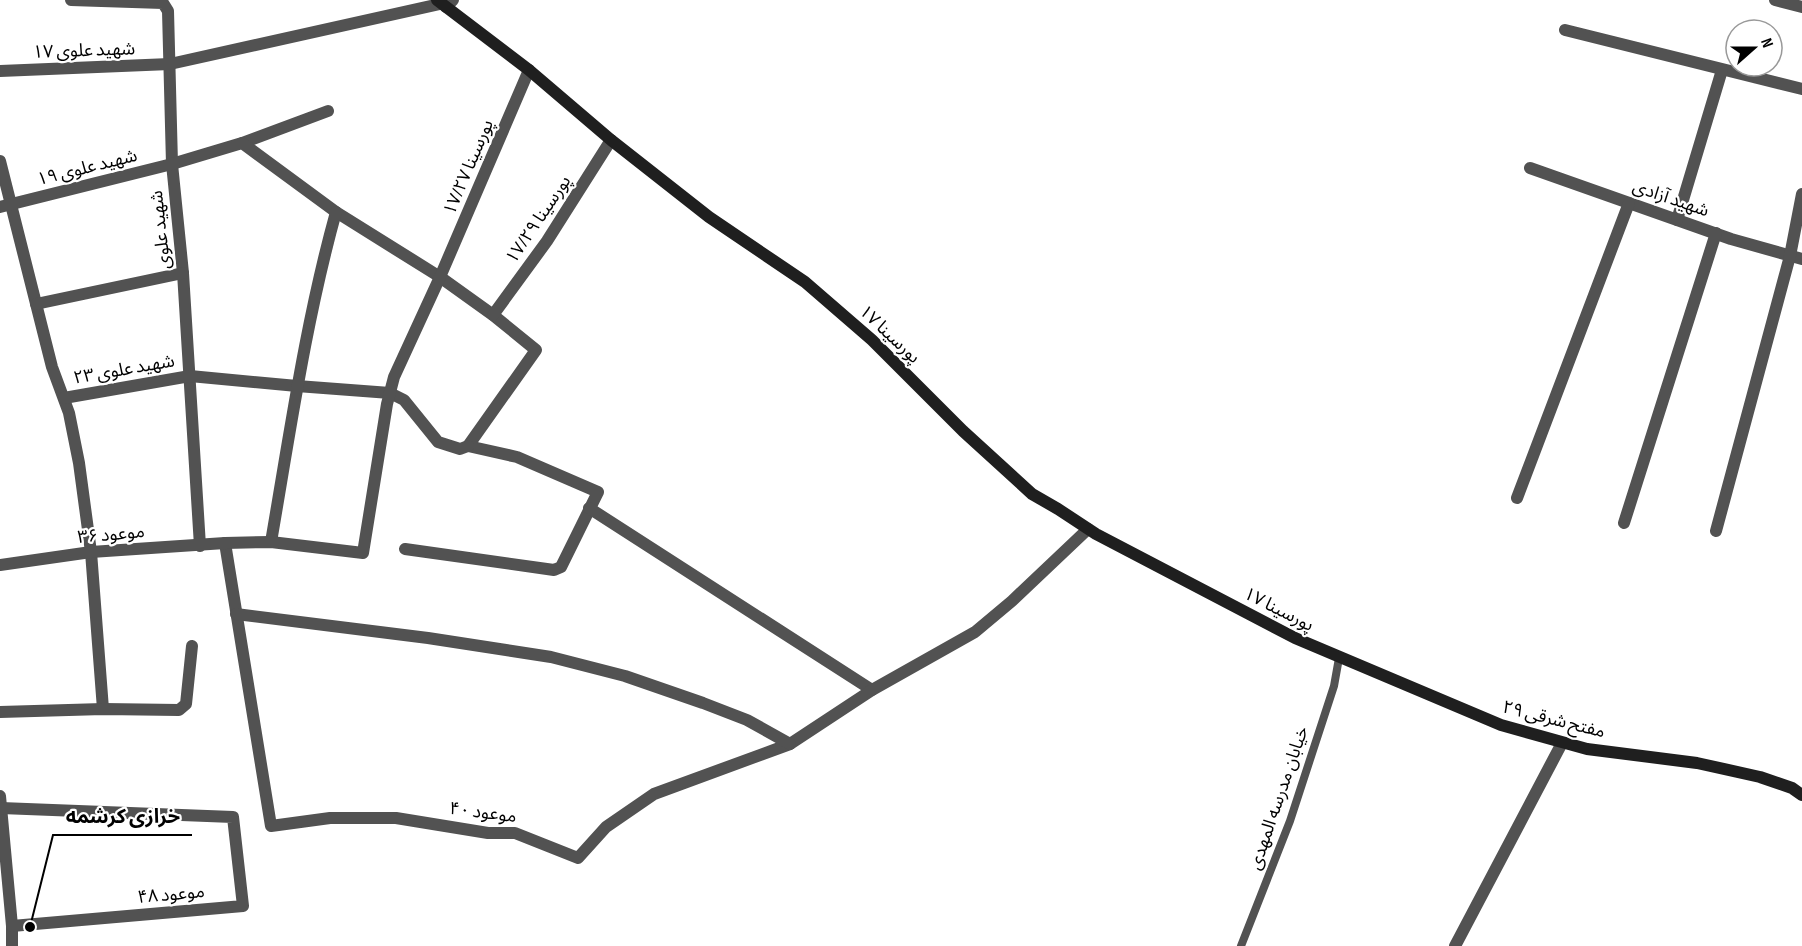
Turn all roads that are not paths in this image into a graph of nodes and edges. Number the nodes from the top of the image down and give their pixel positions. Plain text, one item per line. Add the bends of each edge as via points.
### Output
1 (70, 0) edge
2 (1775, 0) edge
3 (444, 3) edge
4 (1802, 7) edge
5 (1565, 30) dead end
6 (170, 64) junction
7 (529, 70) junction
8 (1722, 70) junction
9 (0, 71) edge
10 (1802, 88) edge
11 (328, 111) dead end
12 (611, 140) junction
13 (242, 143) junction
14 (0, 161) edge
15 (172, 164) junction
16 (1530, 168) dead end
17 (1802, 194) edge
18 (1629, 203) junction
19 (5, 206) edge
20 (336, 212) junction
21 (1677, 220) junction
22 (1716, 233) junction
23 (1796, 257) edge
24 (183, 273) junction
25 (440, 277) junction
26 (36, 304) junction
27 (493, 315) junction
28 (190, 376) junction
29 (297, 386) junction
30 (390, 393) junction
31 (64, 398) junction
32 (468, 446) junction
33 (1517, 498) dead end
34 (589, 508) junction
35 (1624, 523) dead end
36 (1088, 528) junction
37 (1716, 531) dead end
38 (271, 542) junction
39 (225, 543) junction
40 (200, 546) junction
41 (405, 549) dead end
42 (91, 552) junction
43 (363, 553) joint
44 (0, 565) edge
45 (236, 614) junction
46 (192, 646) dead end
47 (1339, 658) junction
48 (872, 690) junction
49 (103, 709) junction
50 (0, 712) edge
51 (1562, 743) junction
52 (790, 744) junction
53 (1802, 795) edge
54 (1, 802) edge
55 (12, 926) junction
56 (12, 946) edge
57 (1241, 946) edge
58 (1455, 946) edge

1 - 6 street, شهید علوی via 163,3 168,11
2 - 4 street
3 - 6 street, شهید علوی ۱۷
3 - 7 street, پورسینا ۱۷
5 - 8 street
6 - 9 street, شهید علوی ۱۷
6 - 15 street, شهید علوی
7 - 12 street, پورسینا ۱۷
7 - 25 street, پورسینا ۱۷/۲۷
8 - 10 street
8 - 21 street
11 - 13 street, شهید علوی ۱۹
12 - 27 street, پورسینا ۱۷/۲۹ via 547,241
12 - 36 street, پورسینا ۱۷ via 709,217 805,282 872,340 1032,495
13 - 15 street, شهید علوی ۱۹
13 - 20 street
14 - 19 street
15 - 19 street, شهید علوی ۱۹
15 - 24 street, شهید علوی
16 - 18 street, شهید آزادی
17 - 23 street
18 - 21 street, شهید آزادی
18 - 33 street
19 - 26 street
20 - 25 street
20 - 29 street
21 - 22 street, شهید آزادی
22 - 23 street, شهید آزادی
22 - 35 street
23 - 37 street
24 - 26 street
24 - 28 street, شهید علوی
25 - 27 street
25 - 30 street, پورسینا ۱۷/۲۷
26 - 31 street
27 - 32 street via 536,350
28 - 29 street, شهید علوی ۲۳
28 - 31 street, شهید علوی ۲۳
28 - 40 street, شهید علوی
29 - 30 street, شهید علوی ۲۳
29 - 38 street
30 - 32 street via 404,400 438,442 460,449
30 - 43 street, پورسینا ۱۷/۲۷
31 - 42 street via 79,463
32 - 34 street via 517,457 597,490
34 - 41 street via 558,570
34 - 48 street
36 - 47 street, پورسینا ۱۷
36 - 48 street via 975,632
38 - 39 street, موعود ۳۶
38 - 43 street, موعود ۳۶
39 - 40 street, موعود ۳۶
39 - 45 street
40 - 42 street, موعود ۳۶
42 - 44 street, موعود ۳۶
42 - 49 street
45 - 52 street via 551,657 703,702
45 - 52 street, موعود ۴۰ via 271,826 330,818 396,818 488,833 515,833 578,858 606,827 654,794
46 - 49 street via 183,708
47 - 51 street, مفتح شرقی ۲۹ via 1501,725
47 - 57 lane, خیابان مدرسه المهدی via 1334,686 1290,821
48 - 52 street
49 - 50 street
51 - 53 street, مفتح شرقی ۲۹ via 1697,763 1760,777
51 - 58 street
54 - 55 street
54 - 55 street, موعود ۴۸ via 233,817 243,906
55 - 56 street

